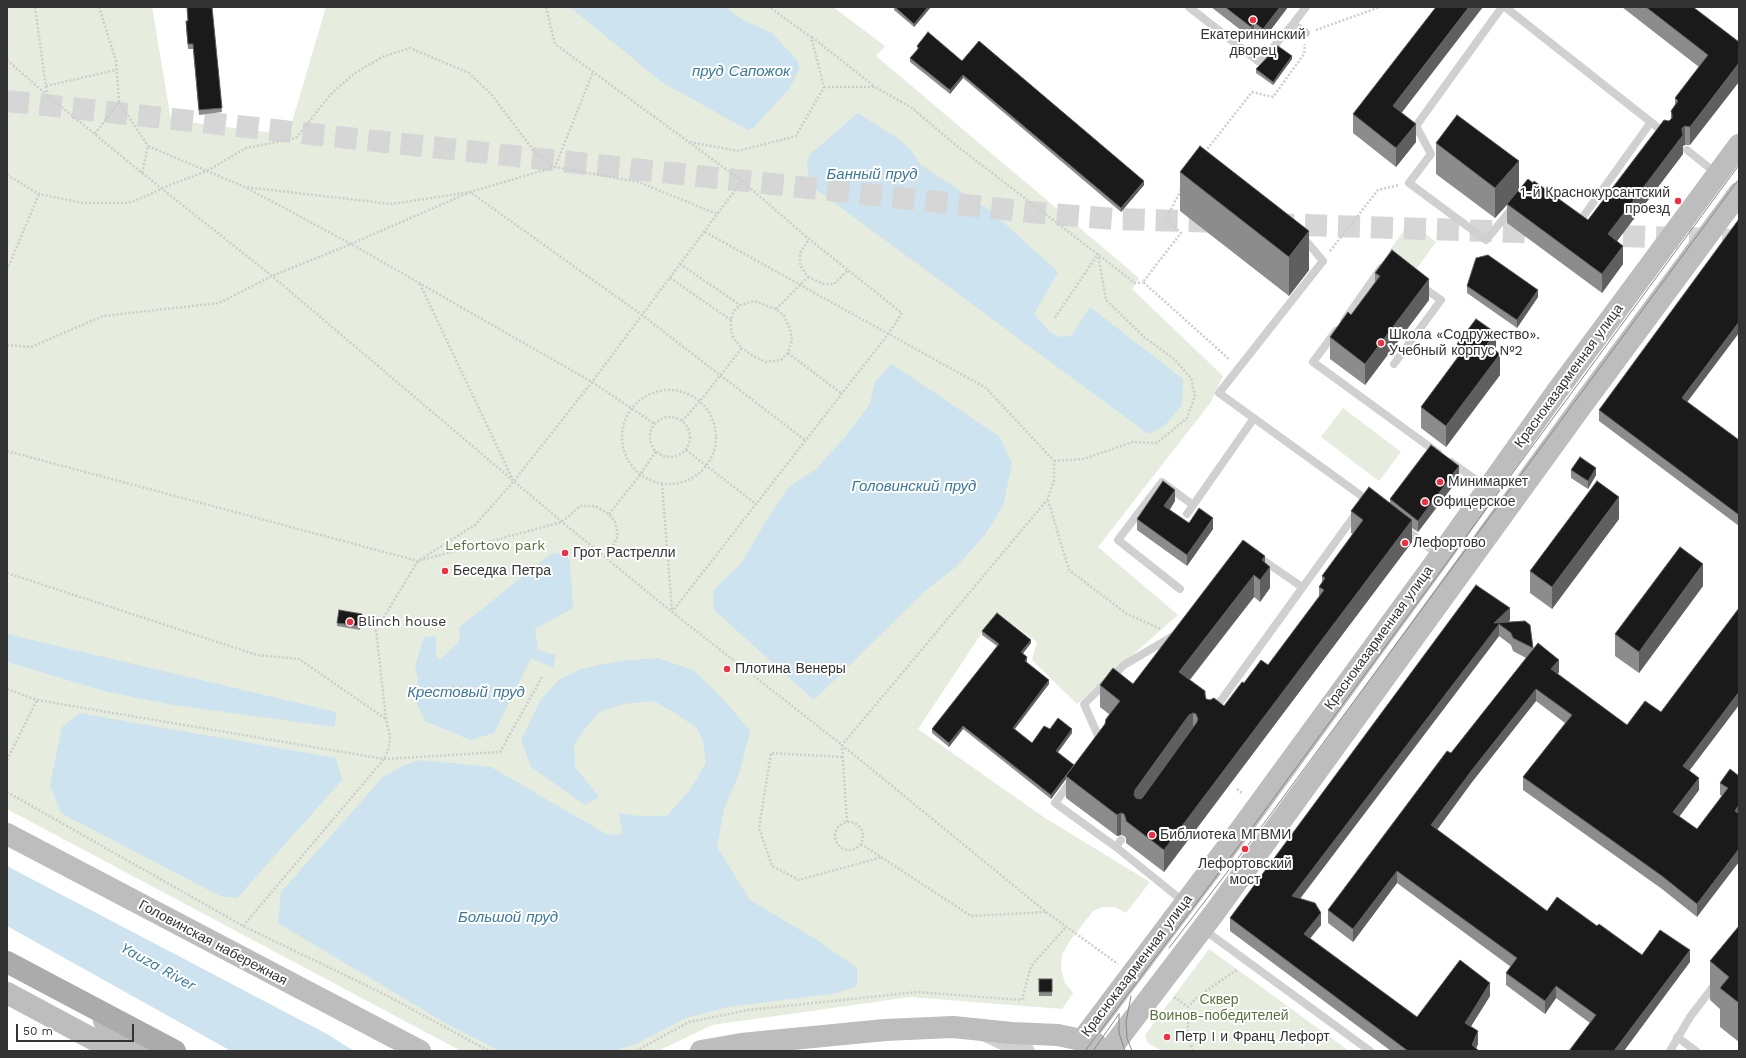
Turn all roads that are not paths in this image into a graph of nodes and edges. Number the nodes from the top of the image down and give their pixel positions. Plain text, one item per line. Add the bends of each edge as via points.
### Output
1 (1189, 7) edge
2 (1306, 7) edge
3 (1503, 7) edge
4 (1293, 24) junction
5 (1306, 33) road end
6 (1651, 122) junction
7 (1667, 134) edge
8 (1739, 145) edge
9 (1687, 150) dead end
10 (1718, 174) junction
11 (1739, 192) edge
12 (1518, 201) edge
13 (1568, 212) edge
14 (1297, 231) edge
15 (1387, 261) edge
16 (1417, 283) edge
17 (1394, 364) dead end
18 (1254, 418) junction
19 (1488, 489) junction
20 (1366, 500) junction
21 (1193, 505) junction
22 (1378, 509) edge
23 (1187, 514) dead end
24 (1397, 523) edge
25 (1248, 550) edge
26 (1440, 556) junction
27 (1302, 587) junction
28 (1180, 589) dead end
29 (1176, 634) edge
30 (1210, 716) edge
31 (1096, 748) edge
32 (1078, 773) edge
33 (7, 834) edge
34 (1121, 840) dead end
35 (1116, 848) junction
36 (1185, 903) junction
37 (1203, 929) junction
38 (7, 962) edge
39 (1719, 979) edge
40 (7, 993) edge
41 (71, 996) junction
42 (980, 1030) junction
43 (1677, 1037) junction
44 (1078, 1045) edge
45 (733, 1048) edge
46 (1112, 1050) edge
47 (115, 1051) edge
48 (144, 1051) edge
49 (175, 1051) edge
50 (420, 1051) edge
51 (701, 1051) edge
52 (1025, 1051) edge
53 (1370, 1051) edge
54 (1670, 1051) edge
55 (1696, 1051) edge

1 - 4 lane via 1258,61 1262,60
2 - 4 lane
3 - 6 lane
3 - 12 lane via 1416,126 1431,154 1409,183 1486,240
4 - 5 lane
6 - 7 lane
6 - 13 lane via 1580,221
8 - 10 main road, Красноказарменная улица
9 - 10 lane
10 - 19 main road, Красноказарменная улица via 1557,391
11 - 37 main road, Красноказарменная улица
14 - 18 lane via 1322,261 1219,393
15 - 19 lane via 1313,362
16 - 17 lane via 1441,300
18 - 20 lane
18 - 21 lane
19 - 26 main road, Красноказарменная улица
20 - 22 lane
20 - 27 lane
21 - 23 lane
21 - 28 lane via 1162,482 1118,540
24 - 26 lane
25 - 27 lane
26 - 36 main road, Красноказарменная улица
27 - 30 lane
29 - 31 lane via 1124,665 1084,704 1101,742
32 - 35 lane via 1055,803
33 - 50 main road, Головинская набережная
34 - 35 lane
35 - 36 lane
36 - 44 main road, Красноказарменная улица
37 - 46 main road, Красноказарменная улица
37 - 53 lane
38 - 41 main road
39 - 43 lane
40 - 47 main road
41 - 48 main road
41 - 49 main road
42 - 44 main road via 1058,1034
42 - 45 main road via 953,1027 885,1030
42 - 52 street
43 - 54 lane
43 - 55 lane
44 - 46 main road
45 - 51 main road

